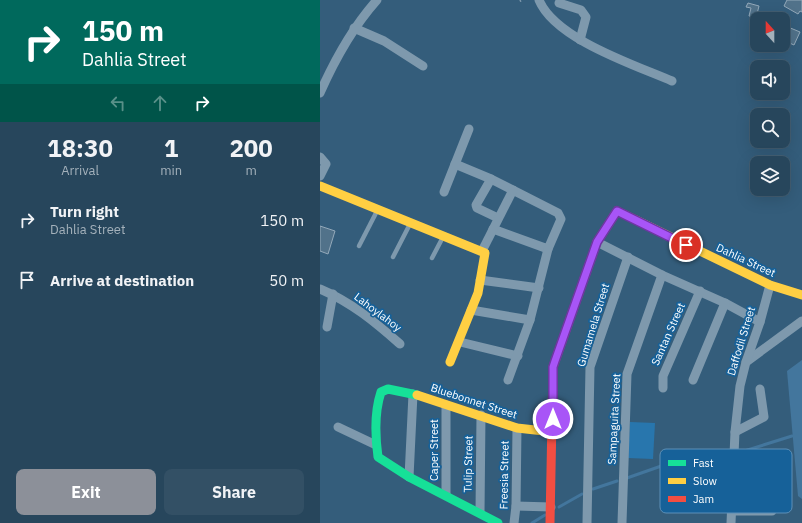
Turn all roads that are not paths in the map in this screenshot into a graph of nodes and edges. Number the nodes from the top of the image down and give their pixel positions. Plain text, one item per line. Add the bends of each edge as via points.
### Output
1 (377, 0) edge
2 (539, 0) edge
3 (560, 1) edge
4 (553, 18) junction
5 (354, 28) junction
6 (580, 40) junction
7 (423, 66) dead end
8 (672, 81) dead end
9 (320, 93) edge
10 (469, 129) dead end
11 (320, 157) edge
12 (456, 164) junction
13 (320, 176) edge
14 (491, 178) junction
15 (320, 186) edge
16 (513, 190) junction
17 (444, 192) dead end
18 (378, 209) junction
19 (498, 218) junction
20 (411, 223) junction
21 (493, 229) junction
22 (444, 236) junction
23 (597, 242) junction
24 (359, 246) dead end
25 (548, 249) junction
26 (482, 251) junction
27 (628, 256) junction
28 (394, 257) dead end
29 (432, 258) dead end
30 (662, 274) junction
31 (480, 280) junction
32 (770, 286) junction
33 (538, 288) junction
34 (320, 289) edge
35 (700, 291) junction
36 (333, 294) junction
37 (802, 295) edge
38 (726, 303) junction
39 (471, 310) junction
40 (530, 320) junction
41 (802, 321) edge
42 (760, 322) junction
43 (326, 327) dead end
44 (460, 342) junction
45 (400, 344) dead end
46 (518, 356) junction
47 (450, 362) dead end
48 (746, 362) junction
49 (508, 380) dead end
50 (693, 380) dead end
51 (663, 388) dead end
52 (760, 389) dead end
53 (413, 394) junction
54 (446, 405) junction
55 (481, 415) junction
56 (338, 427) dead end
57 (517, 428) junction
58 (553, 432) junction
59 (735, 432) junction
60 (376, 445) junction
61 (734, 449) edge
62 (409, 477) junction
63 (446, 495) junction
64 (516, 506) junction
65 (551, 507) junction
66 (480, 513) junction
67 (731, 513) edge
68 (498, 523) edge
69 (514, 523) edge
70 (550, 523) edge
71 (587, 523) edge
72 (622, 523) edge
73 (730, 523) edge

1 - 5 street
2 - 4 street via 543,9
3 - 4 street
3 - 6 street via 581,10 586,17
4 - 6 street
5 - 7 street via 384,40
5 - 9 street
6 - 8 street via 604,53
10 - 12 street
11 - 13 street via 326,164
12 - 14 street
12 - 17 street
14 - 16 street
14 - 19 street via 476,208
15 - 18 street
16 - 19 street
16 - 25 street via 560,215 561,219
18 - 20 street
18 - 24 lane
19 - 21 street
20 - 22 street
20 - 28 lane
21 - 25 street
21 - 26 street
22 - 26 street
22 - 29 lane
23 - 27 street
23 - 32 street, Dahlia Street via 617,211
23 - 58 street via 553,367
25 - 33 street
26 - 31 street via 485,256
27 - 30 street
27 - 71 street, Gumamela Street via 590,367
30 - 35 street
30 - 72 street, Sampaguita Street via 627,374
31 - 33 street
31 - 39 street
32 - 37 street, Dahlia Street
32 - 42 street, Daffodil Street
33 - 40 street
34 - 36 street, Lahoylahoy
35 - 38 street
35 - 51 street, Santan Street via 663,376
36 - 43 street
36 - 45 street, Lahoylahoy via 362,312
38 - 42 street
38 - 50 street
39 - 40 street
39 - 44 street
40 - 46 street
41 - 48 street
42 - 48 street, Daffodil Street
44 - 46 street
44 - 47 street
46 - 49 street
48 - 59 street, Daffodil Street via 740,386
52 - 59 street via 764,417
53 - 54 street, Bluebonnet Street
53 - 60 street, Bluebonnet Street via 388,389 381,392 377,401
53 - 62 street
54 - 55 street, Bluebonnet Street
54 - 63 street, Caper Street
55 - 57 street, Bluebonnet Street
55 - 66 street, Tulip Street
56 - 60 street
57 - 58 street, Bluebonnet Street
57 - 64 street, Freesia Street
58 - 65 street
59 - 61 street, Daffodil Street
60 - 62 street via 378,456
62 - 63 street
63 - 66 street
64 - 65 street
64 - 69 street, Freesia Street
65 - 70 street
66 - 68 street
67 - 73 street, Daffodil Street

